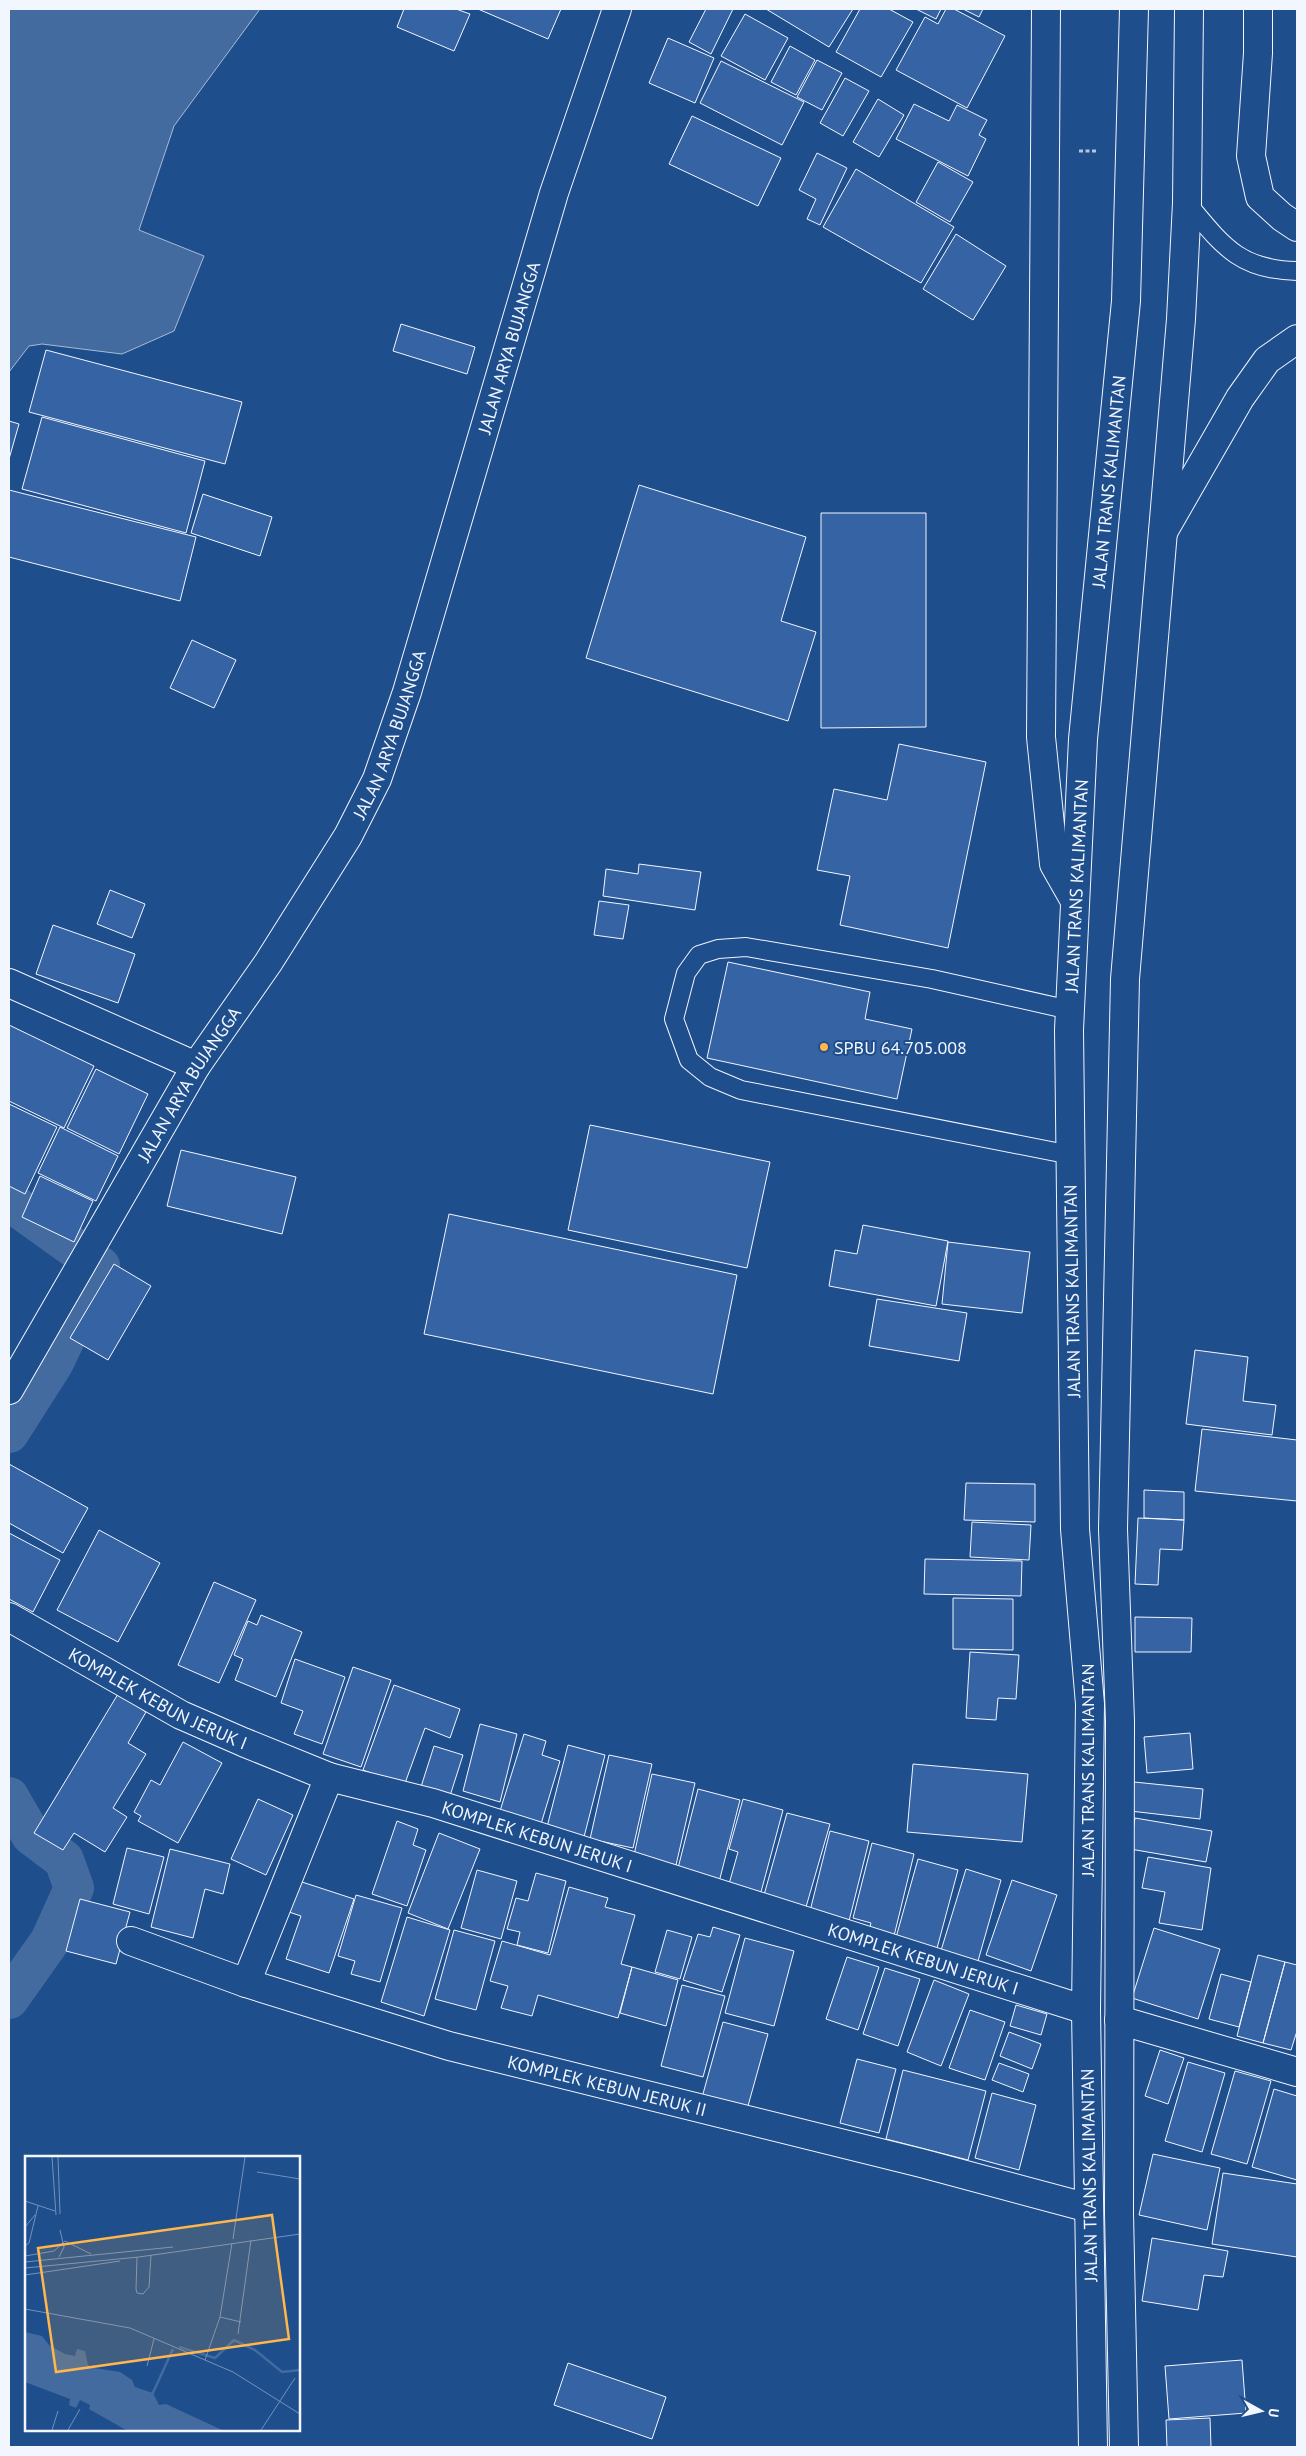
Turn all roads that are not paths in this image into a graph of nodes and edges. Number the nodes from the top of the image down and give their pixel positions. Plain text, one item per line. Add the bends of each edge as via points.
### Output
1 (617, 9) edge
2 (1046, 9) edge
3 (1134, 9) edge
4 (1189, 9) edge
5 (1258, 9) edge
6 (1187, 203) junction
7 (1297, 227) edge
8 (1297, 271) edge
9 (1297, 339) edge
10 (1163, 532) junction
11 (1075, 901) junction
12 (9, 983) edge
13 (1070, 1010) junction
14 (196, 1066) junction
15 (1071, 1154) junction
16 (9, 1390) edge
17 (9, 1617) edge
18 (329, 1777) junction
19 (131, 1941) dead end
20 (246, 1983) junction
21 (1086, 2010) junction
22 (1119, 2020) junction
23 (1297, 2072) edge
24 (1088, 2105) junction
25 (1118, 2106) junction
26 (1119, 2173) junction
27 (1089, 2174) junction
28 (1090, 2208) junction
29 (1094, 2447) edge
30 (1124, 2447) edge

1 - 14 main road, JALAN ARYA BUJANGGA via 554,192 408,692 377,780 348,836 268,963
2 - 11 main road via 1040,737 1054,864
3 - 11 main road, JALAN TRANS KALIMANTAN via 1126,300 1083,739
4 - 6 main road, JALAN TRANS KALIMANTAN
5 - 7 main road via 1251,156 1260,197
6 - 8 lane via 1223,246 1248,262 1276,271
6 - 10 main road, JALAN TRANS KALIMANTAN
9 - 10 main road via 1267,360 1240,398
10 - 22 main road, JALAN TRANS KALIMANTAN via 1125,979 1113,1529 1120,1721
11 - 13 main road, JALAN TRANS KALIMANTAN
12 - 14 main road
13 - 15 main road, JALAN TRANS KALIMANTAN
13 - 15 lane via 932,980 746,947 718,949 699,955 686,973 674,1019 690,1060 710,1078 741,1090
14 - 16 main road, JALAN ARYA BUJANGGA
15 - 21 main road, JALAN TRANS KALIMANTAN via 1075,1529 1090,1704
17 - 18 main road, KOMPLEK KEBUN JERUK I via 181,1715
18 - 20 main road
18 - 21 main road, KOMPLEK KEBUN JERUK I via 433,1803
19 - 20 main road, KOMPLEK KEBUN JERUK II
20 - 28 main road, KOMPLEK KEBUN JERUK II via 449,2046
21 - 24 main road, JALAN TRANS KALIMANTAN
22 - 23 main road
22 - 25 main road, JALAN TRANS KALIMANTAN
24 - 25 main road
24 - 27 main road, JALAN TRANS KALIMANTAN
25 - 26 main road, JALAN TRANS KALIMANTAN
26 - 27 main road
26 - 30 main road, JALAN TRANS KALIMANTAN
27 - 28 main road, JALAN TRANS KALIMANTAN
28 - 29 main road, JALAN TRANS KALIMANTAN

